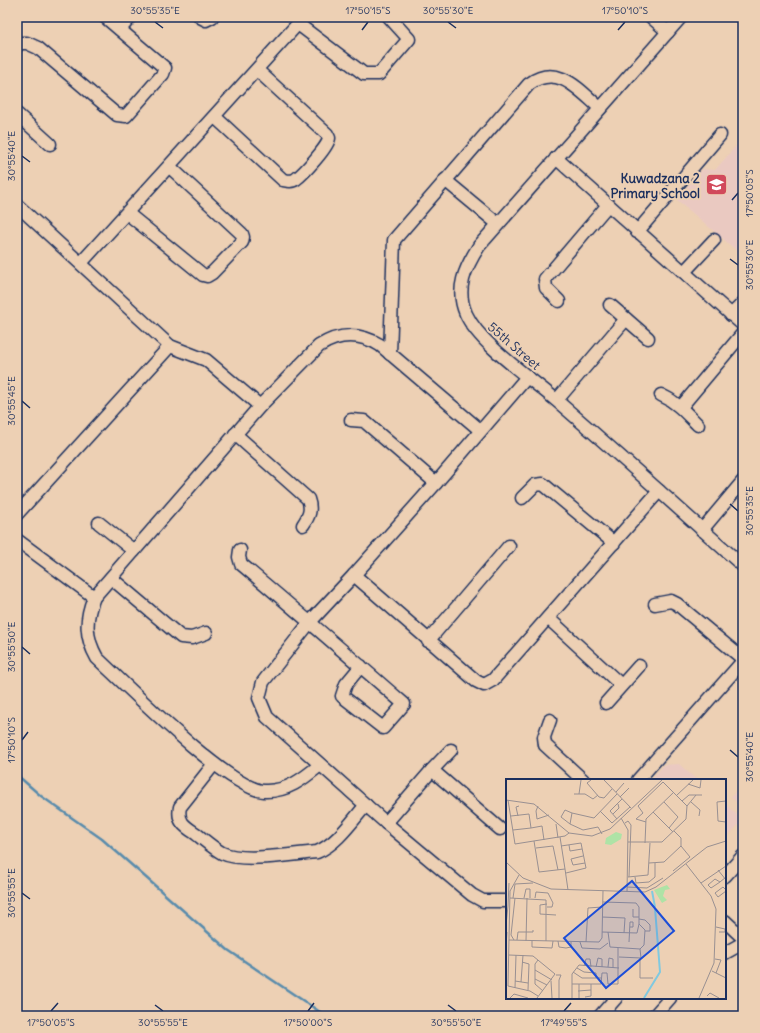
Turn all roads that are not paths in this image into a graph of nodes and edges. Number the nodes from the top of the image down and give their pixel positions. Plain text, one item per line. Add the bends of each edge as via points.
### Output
1 (105, 17) edge
2 (131, 17) edge
3 (200, 17) edge
4 (212, 17) edge
5 (389, 17) edge
6 (651, 17) edge
7 (681, 17) edge
8 (301, 21) edge
9 (120, 29) junction
10 (668, 32) junction
11 (17, 46) edge
12 (257, 70) junction
13 (600, 108) junction
14 (17, 114) edge
15 (215, 117) junction
16 (720, 135) dead end
17 (50, 144) dead end
18 (556, 158) junction
19 (170, 168) junction
20 (445, 180) junction
21 (17, 206) edge
22 (607, 206) junction
23 (127, 213) junction
24 (498, 224) junction
25 (637, 232) junction
26 (714, 240) dead end
27 (82, 263) junction
28 (684, 272) junction
29 (559, 301) dead end
30 (743, 303) edge
31 (610, 305) dead end
32 (731, 315) junction
33 (626, 319) junction
34 (743, 325) edge
35 (743, 333) edge
36 (648, 338) dead end
37 (170, 346) junction
38 (390, 354) junction
39 (527, 377) junction
40 (661, 395) dead end
41 (557, 400) junction
42 (260, 406) junction
43 (681, 407) junction
44 (350, 420) dead end
45 (698, 426) dead end
46 (480, 430) junction
47 (235, 434) junction
48 (743, 481) edge
49 (436, 483) junction
50 (659, 491) junction
51 (522, 498) dead end
52 (17, 514) edge
53 (99, 523) dead end
54 (303, 526) dead end
55 (702, 530) junction
56 (17, 540) edge
57 (614, 543) junction
58 (509, 546) dead end
59 (240, 550) dead end
60 (134, 551) junction
61 (743, 566) edge
62 (354, 575) junction
63 (111, 578) junction
64 (94, 597) junction
65 (655, 604) dead end
66 (548, 618) junction
67 (310, 622) junction
68 (206, 633) dead end
69 (428, 641) junction
70 (743, 660) edge
71 (361, 666) junction
72 (639, 666) dead end
73 (621, 685) junction
74 (606, 703) dead end
75 (550, 720) dead end
76 (451, 750) dead end
77 (214, 764) junction
78 (320, 765) junction
79 (432, 770) junction
80 (582, 779) edge
81 (639, 779) edge
82 (366, 805) junction
83 (386, 823) junction
84 (500, 830) dead end
85 (743, 856) edge
86 (726, 875) edge
87 (506, 901) edge
88 (726, 922) edge
89 (743, 938) edge
90 (743, 943) edge
91 (726, 952) edge
92 (615, 999) edge
93 (669, 999) edge
94 (600, 1016) edge
95 (654, 1016) edge

1 - 9 street
2 - 9 street
3 - 4 street via 206,20
5 - 8 street via 409,39 379,74 364,74
6 - 10 street
7 - 10 street, 55th Street
8 - 12 street
9 - 11 street via 164,66 165,70 126,116 117,115 38,48 27,43 20,43
10 - 13 street, 55th Street
12 - 15 street
12 - 15 street via 327,134 327,145 296,179 284,180
13 - 18 street, 55th Street
13 - 20 street via 565,80 547,75 538,78 529,84
14 - 17 street
15 - 19 street
16 - 25 street
18 - 22 street
18 - 24 street, 55th Street
19 - 23 street
19 - 23 street via 242,234 242,242 212,273 203,275
20 - 24 street
20 - 38 street via 394,240
21 - 27 street
22 - 25 street
22 - 29 street via 545,279 546,288
23 - 27 street
24 - 39 street, 55th Street via 466,266 461,284 462,303 477,333
25 - 28 street
26 - 28 street
27 - 37 street
28 - 32 street
30 - 32 street
31 - 33 street
32 - 34 street
33 - 36 street
33 - 41 street
35 - 43 street
37 - 42 street via 206,360
37 - 52 street
38 - 42 street via 369,339 358,336 328,340
38 - 46 street
39 - 41 street, 55th Street
39 - 46 street
40 - 43 street
41 - 50 street, 55th Street
42 - 47 street
43 - 45 street
44 - 49 street via 364,421
46 - 49 street
47 - 54 street via 308,499 310,515
47 - 60 street
48 - 55 street
49 - 62 street
50 - 55 street, 55th Street
50 - 57 street
51 - 57 street via 535,485 543,484
53 - 60 street
55 - 61 street, 55th Street
56 - 64 street
57 - 66 street
58 - 69 street
59 - 67 street via 241,564
60 - 63 street
62 - 67 street
62 - 69 street
63 - 64 street
63 - 68 street via 181,637 192,638
64 - 77 street via 88,612 87,632 90,647 97,658
65 - 70 street via 671,601 677,604
66 - 69 street via 493,680 484,685
66 - 73 street
67 - 71 street
67 - 78 street via 262,682 259,698 267,717
70 - 81 street
71 - 71 street via 404,704 383,728 342,696 346,684
72 - 73 street
73 - 74 street
75 - 80 street via 544,737 546,745
76 - 79 street
77 - 78 street via 247,786 263,791 282,790 297,783
77 - 82 street via 180,807 178,815 186,827 222,853 234,856 317,852 332,843
78 - 82 street
79 - 83 street
79 - 84 street
82 - 83 street
83 - 87 street via 472,895 483,900
85 - 86 street
88 - 89 street
90 - 91 street
92 - 94 street
93 - 95 street

